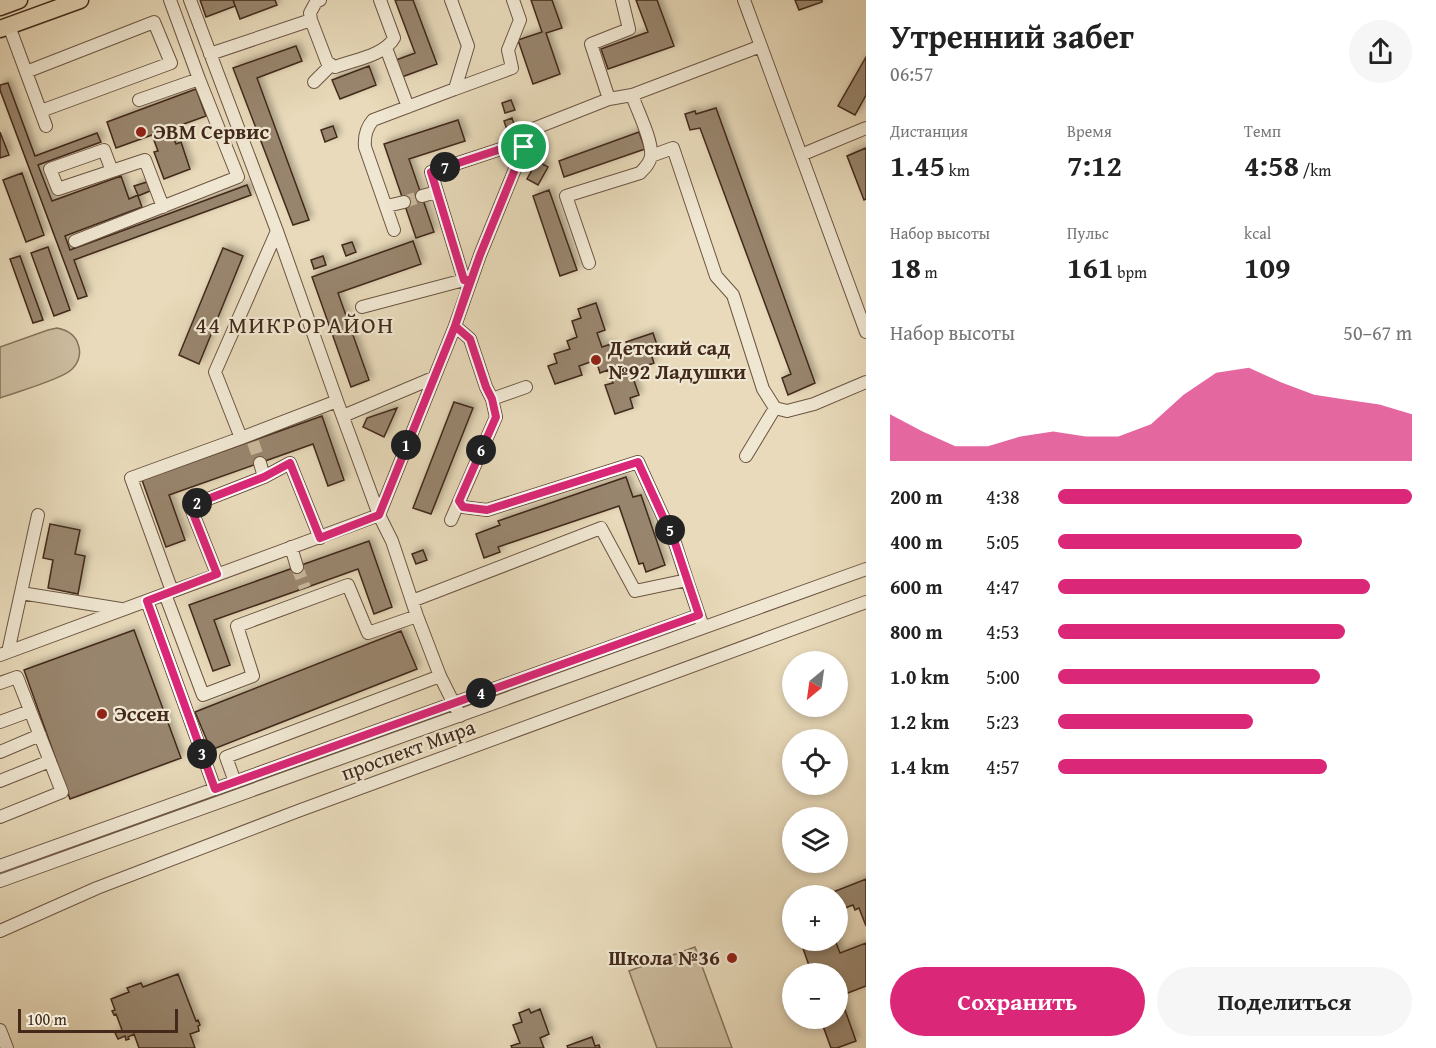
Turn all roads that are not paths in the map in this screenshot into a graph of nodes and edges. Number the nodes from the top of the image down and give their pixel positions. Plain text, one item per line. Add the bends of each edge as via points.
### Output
1 (19, 0) edge
2 (80, 0) edge
3 (170, 0) edge
4 (190, 0) edge
5 (320, 0) edge
6 (380, 0) edge
7 (451, 0) edge
8 (513, 0) edge
9 (622, 0) edge
10 (744, 0) edge
11 (0, 7) edge
12 (311, 20) junction
13 (4, 28) edge
14 (761, 46) junction
15 (386, 48) junction
16 (210, 54) junction
17 (330, 66) junction
18 (26, 72) junction
19 (199, 80) junction
20 (314, 82) dead end
21 (455, 89) junction
22 (632, 95) junction
23 (609, 99) junction
24 (140, 100) dead end
25 (408, 107) junction
26 (41, 111) junction
27 (46, 126) dead end
28 (864, 127) edge
29 (524, 147) junction
30 (801, 155) junction
31 (651, 156) junction
32 (112, 171) junction
33 (437, 192) junction
34 (422, 196) tunnel mouth
35 (404, 202) tunnel mouth
36 (387, 206) junction
37 (163, 207) junction
38 (394, 230) dead end
39 (277, 231) junction
40 (75, 241) dead end
41 (589, 263) dead end
42 (467, 280) junction
43 (362, 307) dead end
44 (862, 307) edge
45 (455, 326) junction
46 (866, 332) edge
47 (433, 378) junction
48 (866, 382) edge
49 (526, 387) dead end
50 (492, 399) junction
51 (337, 401) junction
52 (775, 408) junction
53 (343, 416) junction
54 (248, 438) junction
55 (746, 456) dead end
56 (260, 463) tunnel mouth
57 (264, 477) junction
58 (459, 501) junction
59 (38, 515) dead end
60 (379, 515) junction
61 (451, 520) dead end
62 (320, 538) junction
63 (291, 547) junction
64 (297, 567) tunnel mouth
65 (866, 569) edge
66 (217, 574) junction
67 (687, 580) junction
68 (21, 593) junction
69 (168, 593) junction
70 (147, 601) junction
71 (412, 602) junction
72 (866, 602) edge
73 (122, 610) junction
74 (699, 615) junction
75 (417, 616) junction
76 (703, 628) junction
77 (4, 653) edge
78 (440, 676) junction
79 (0, 683) edge
80 (453, 703) junction
81 (30, 711) junction
82 (460, 716) junction
83 (0, 722) edge
84 (40, 735) junction
85 (0, 752) edge
86 (50, 761) junction
87 (0, 781) edge
88 (235, 782) junction
89 (215, 789) junction
90 (0, 817) edge
91 (0, 866) edge
92 (2, 881) edge
93 (0, 931) edge
94 (0, 1030) edge
95 (7, 1048) edge

1 - 11 main road
2 - 13 main road
3 - 19 street
4 - 16 street
5 - 12 street via 310,14
6 - 15 street via 394,38
7 - 21 street via 468,46
8 - 21 street via 520,20 508,50 512,68
9 - 23 street via 629,29 591,44
10 - 14 street
12 - 16 street
12 - 17 street
13 - 18 street
14 - 22 street
14 - 30 street
15 - 17 street
15 - 25 street
16 - 39 street
17 - 20 street
18 - 26 street
18 - 26 street via 154,22 169,56 171,63
19 - 24 street
19 - 37 street via 238,177
21 - 25 street
22 - 23 street
22 - 31 street
23 - 29 street via 533,129
25 - 36 street via 373,120 364,138
26 - 27 street
28 - 30 street
29 - 33 street via 510,146 431,172
29 - 42 street
30 - 44 street
31 - 41 street via 640,173 566,196
31 - 52 street via 673,148 716,276 733,295 762,389
32 - 32 street via 104,150 50,169 58,189
32 - 37 street via 145,159
33 - 34 street
33 - 42 street
35 - 36 street
36 - 38 street
37 - 40 street
39 - 51 street
39 - 54 street via 215,372
42 - 43 street
42 - 45 street
44 - 46 street
45 - 47 street
45 - 50 street via 470,339
47 - 53 street
47 - 60 street
48 - 52 street via 814,404 787,411
49 - 50 street
50 - 58 street via 496,417
51 - 53 street
51 - 54 street
52 - 55 street
53 - 60 street
54 - 69 street via 131,478
56 - 57 street
57 - 62 street via 290,463
57 - 66 street via 190,506
58 - 61 street
58 - 67 street via 463,507 487,510 638,462 675,543
59 - 68 street
60 - 62 street
60 - 71 street
62 - 63 street
63 - 64 street
63 - 66 street
65 - 76 street, проспект Мира
66 - 69 street
67 - 71 street via 635,591 601,528
67 - 74 street
68 - 73 street
68 - 77 street
69 - 70 street
69 - 75 street via 202,695 253,676 237,626 307,593 348,585 368,633
70 - 73 street
70 - 89 street
71 - 75 street
72 - 93 street, проспект Мира via 287,815 97,888
73 - 77 street
74 - 76 street
74 - 80 street
75 - 78 street
76 - 82 street, проспект Мира
78 - 80 street
78 - 88 street via 226,757
79 - 81 street via 17,677
80 - 82 street
80 - 88 street
81 - 83 street
81 - 84 street
82 - 92 street, проспект Мира
84 - 85 street
84 - 86 street
86 - 87 street
86 - 90 street via 62,792
88 - 89 street
89 - 91 street
91 - 92 street
94 - 95 street

